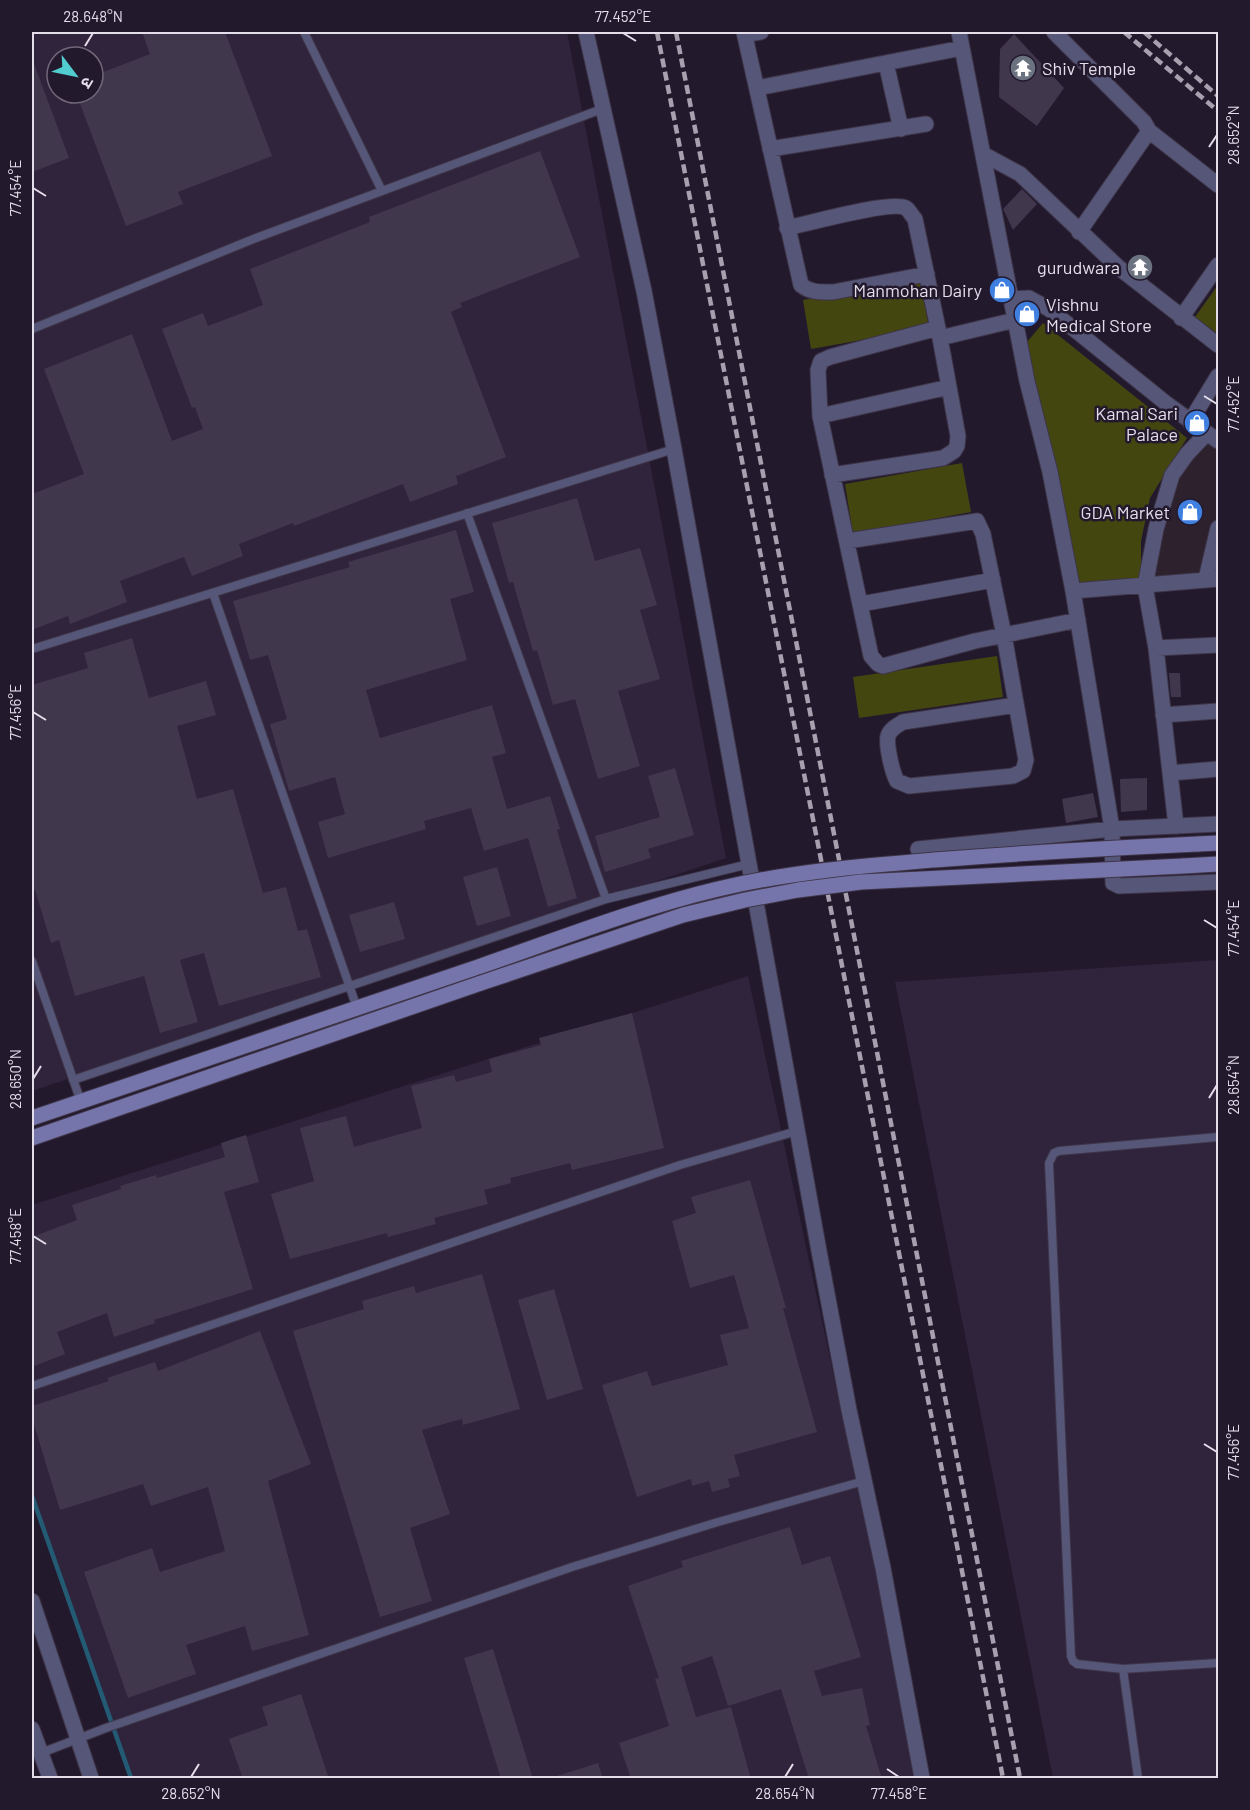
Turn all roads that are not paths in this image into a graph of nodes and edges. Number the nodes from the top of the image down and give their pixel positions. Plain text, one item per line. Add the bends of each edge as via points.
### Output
1 (304, 32) edge
2 (586, 32) edge
3 (761, 32) edge
4 (959, 32) edge
5 (1054, 32) edge
6 (745, 33) edge
7 (962, 48) junction
8 (886, 63) junction
9 (757, 88) junction
10 (603, 109) junction
11 (926, 124) dead end
12 (900, 129) junction
13 (1149, 130) junction
14 (770, 149) junction
15 (983, 154) junction
16 (1218, 185) edge
17 (382, 191) junction
18 (787, 228) junction
19 (1078, 232) junction
20 (1218, 265) edge
21 (927, 274) junction
22 (1011, 299) junction
23 (1181, 318) junction
24 (1016, 320) junction
25 (32, 329) edge
26 (939, 333) junction
27 (1218, 345) edge
28 (1218, 376) edge
29 (949, 387) junction
30 (820, 416) junction
31 (1190, 422) junction
32 (1213, 437) edge
33 (674, 449) junction
34 (832, 475) junction
35 (467, 513) junction
36 (1218, 528) edge
37 (847, 541) junction
38 (1212, 579) edge
39 (993, 580) junction
40 (1145, 586) junction
41 (1073, 591) junction
42 (213, 593) junction
43 (861, 604) junction
44 (1078, 620) junction
45 (1004, 635) junction
46 (1218, 645) edge
47 (1156, 648) junction
48 (32, 649) edge
49 (1016, 705) junction
50 (1218, 711) edge
51 (1163, 715) junction
52 (1218, 769) edge
53 (1170, 773) junction
54 (1218, 824) edge
55 (1176, 826) junction
56 (1112, 829) junction
57 (1218, 843) edge
58 (918, 849) dead end
59 (748, 864) junction
60 (1218, 864) edge
61 (1218, 882) edge
62 (606, 899) junction
63 (32, 961) edge
64 (350, 987) junction
65 (357, 1008) junction
66 (73, 1080) junction
67 (81, 1102) junction
68 (32, 1118) edge
69 (797, 1131) junction
70 (1218, 1137) edge
71 (32, 1138) edge
72 (32, 1386) edge
73 (864, 1481) junction
74 (32, 1601) edge
75 (1218, 1663) edge
76 (1123, 1669) junction
77 (32, 1729) edge
78 (78, 1738) junction
79 (41, 1753) junction
80 (50, 1779) edge
81 (91, 1779) edge
82 (922, 1779) edge
83 (1138, 1779) edge

1 - 17 lane
2 - 10 street
3 - 6 street
4 - 7 street
5 - 13 street
6 - 9 street
7 - 8 street
7 - 15 street
8 - 9 street
8 - 12 street
9 - 14 street
10 - 17 lane
10 - 33 street
11 - 12 street
12 - 14 street
13 - 16 street
13 - 19 street
14 - 18 street
15 - 19 street via 1020,174
15 - 22 street
17 - 25 lane
18 - 21 street via 801,285 807,290 833,292
18 - 21 street via 866,210 907,208 915,219
19 - 23 street
20 - 23 street
21 - 26 street
22 - 24 street
22 - 31 street via 1029,298 1049,309
23 - 27 street
24 - 26 street
24 - 41 street
26 - 29 street
26 - 30 street via 821,362
28 - 31 street
29 - 30 street
29 - 34 street via 958,440 951,455
30 - 34 street
31 - 32 street
32 - 40 street via 1187,454 1172,476
33 - 35 lane
33 - 59 street
34 - 37 street
35 - 42 lane
35 - 62 lane
36 - 38 street
37 - 39 street via 977,521
37 - 43 street
38 - 40 street
39 - 43 street
39 - 45 street
40 - 41 street
40 - 47 street
41 - 44 street
42 - 48 lane
42 - 64 lane
43 - 45 street via 871,656 883,666
44 - 45 street
44 - 56 street
45 - 49 street
46 - 47 street
47 - 51 street
49 - 49 street via 1026,760 1023,771 1013,777 909,786 897,781 888,736 892,729 903,722
50 - 51 street
51 - 53 street
52 - 53 street
53 - 55 street
54 - 55 street
55 - 56 street
56 - 58 street
56 - 61 street via 1113,883 1119,886
57 - 65 main road, bridge via 1044,852 797,874 677,901
59 - 62 lane
59 - 69 street
60 - 71 main road, bridge via 861,882 745,900 682,915
62 - 64 lane
63 - 66 lane
64 - 65 lane
64 - 66 lane
65 - 67 main road
66 - 67 lane
67 - 68 main road
69 - 72 lane via 681,1165
69 - 73 street
70 - 76 lane via 1059,1151 1050,1163 1071,1656 1077,1664
73 - 78 lane via 572,1567
73 - 82 street
74 - 78 street
75 - 76 lane
76 - 83 lane
77 - 79 street
78 - 79 lane
78 - 81 street
79 - 80 street

